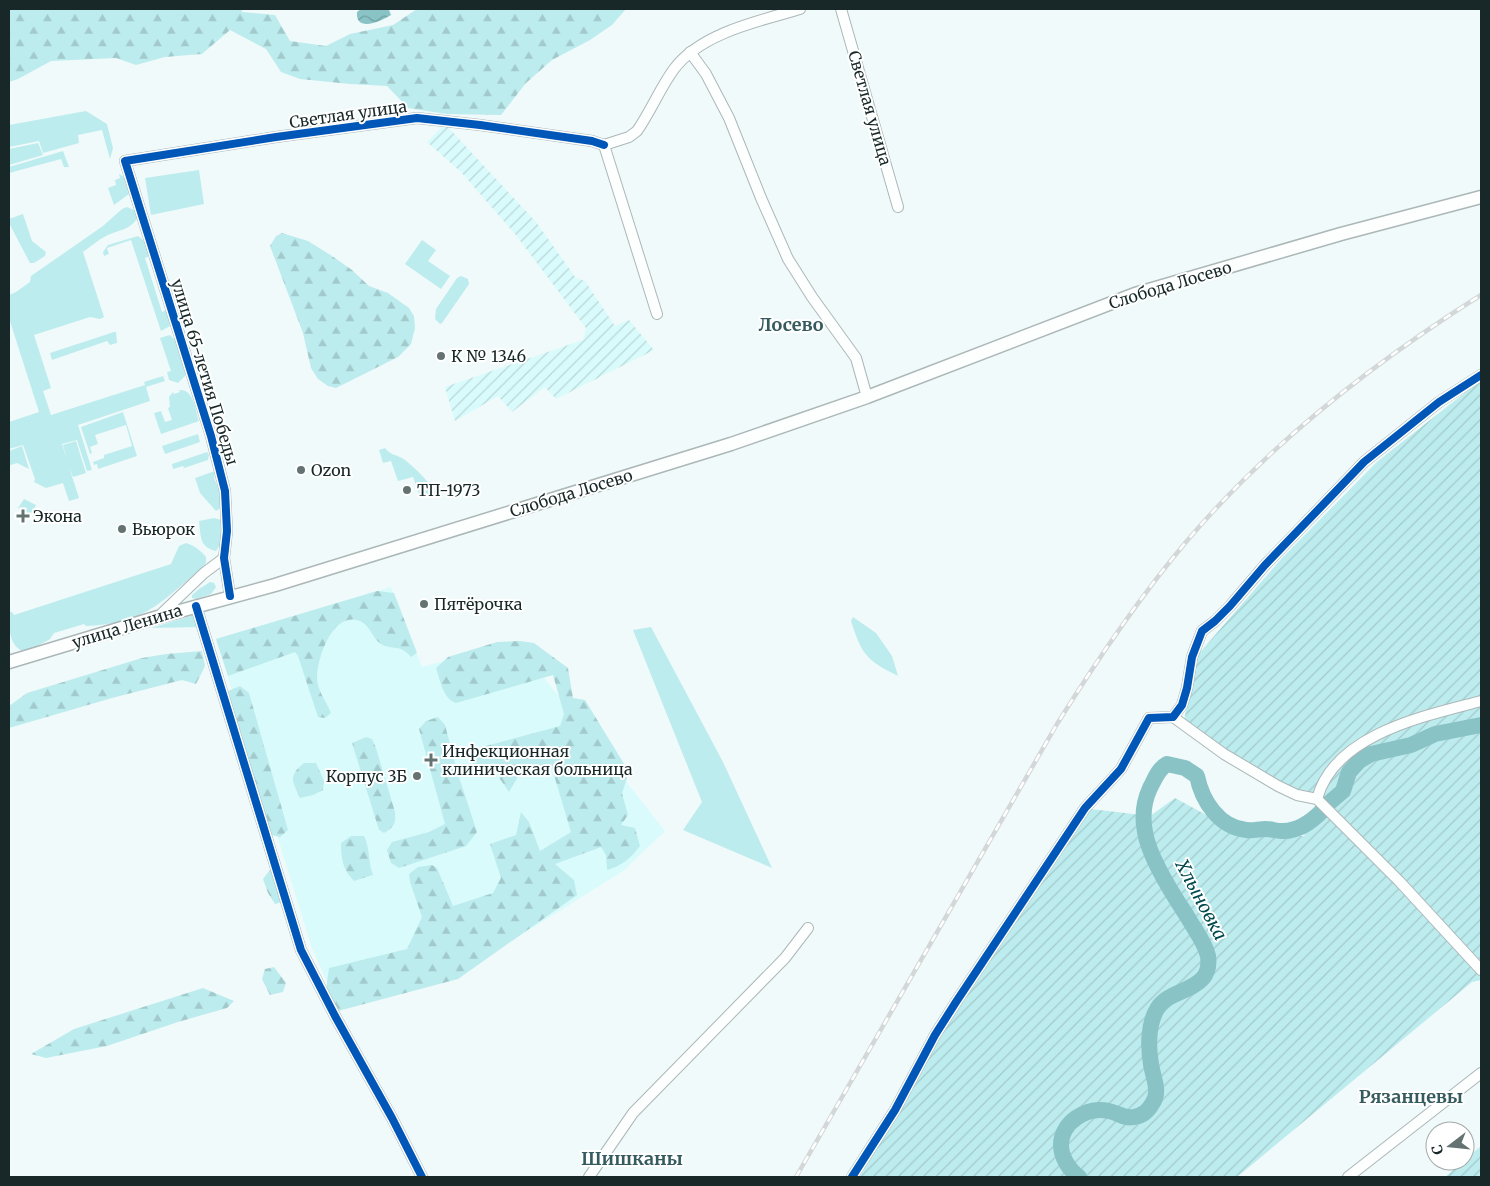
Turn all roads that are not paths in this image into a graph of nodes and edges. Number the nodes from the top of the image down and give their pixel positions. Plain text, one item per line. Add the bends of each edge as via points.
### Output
1 (800, 9) edge
2 (841, 9) edge
3 (690, 52) junction
4 (604, 146) junction
5 (125, 161) joint
6 (1481, 197) edge
7 (898, 207) dead end
8 (657, 314) dead end
9 (1481, 375) edge
10 (867, 397) junction
11 (224, 558) junction
12 (275, 585) joint
13 (230, 596) junction
14 (196, 606) junction
15 (158, 617) junction
16 (10, 660) edge
17 (1481, 701) edge
18 (1173, 717) junction
19 (1318, 799) junction
20 (808, 928) dead end
21 (1481, 970) edge
22 (1481, 1073) edge
23 (422, 1177) edge
24 (589, 1177) edge
25 (852, 1177) edge
26 (1348, 1177) edge

1 - 3 street via 744,25
2 - 7 street, Светлая улица
3 - 4 street via 674,69 637,131
3 - 10 street via 722,103 788,259 856,358
4 - 5 street, Светлая улица via 592,141 417,118
4 - 8 street
5 - 11 street, улица 65-летия Победы via 223,477 227,531
6 - 10 main road, Слобода Лосево via 1135,294
9 - 18 street via 1439,402 1364,462 1225,611 1202,631 1192,657 1182,705
10 - 12 main road, Слобода Лосево via 720,447
11 - 13 street, улица 65-летия Победы
11 - 15 street
12 - 13 main road, улица Ленина
13 - 14 main road, улица Ленина
14 - 15 main road, улица Ленина
14 - 23 street via 301,950
15 - 16 main road, улица Ленина
17 - 19 street via 1412,720 1366,740 1333,767
18 - 19 street via 1224,754 1278,786 1297,795
18 - 25 street via 1149,718 1121,769 1085,808 935,1035 895,1110
19 - 21 street
20 - 24 street via 785,958 632,1113
22 - 26 street

